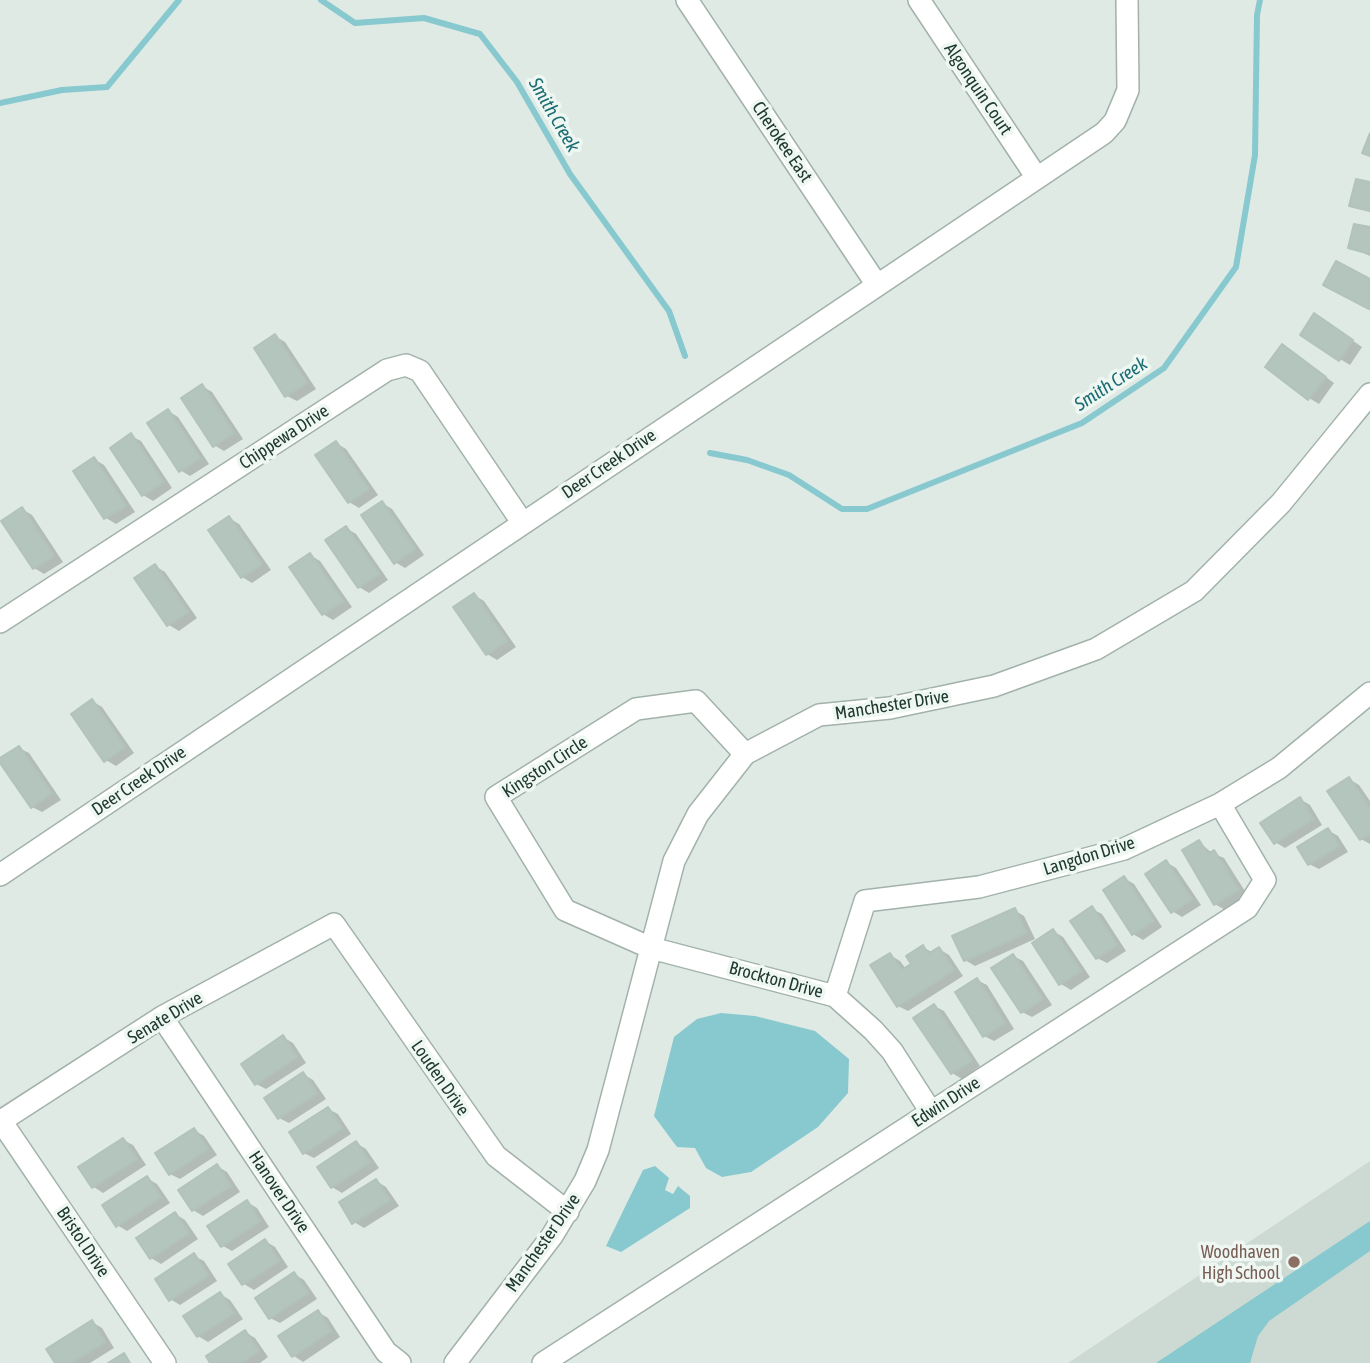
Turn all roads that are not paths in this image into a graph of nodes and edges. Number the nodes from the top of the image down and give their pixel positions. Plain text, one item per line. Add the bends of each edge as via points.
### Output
1 (687, 0) edge
2 (919, 0) edge
3 (1127, 0) edge
4 (1037, 178) junction
5 (877, 285) junction
6 (1370, 394) edge
7 (522, 522) junction
8 (0, 622) edge
9 (1370, 693) edge
10 (745, 754) junction
11 (1220, 804) junction
12 (0, 875) edge
13 (334, 924) joint
14 (651, 948) junction
15 (835, 996) junction
16 (162, 1017) junction
17 (931, 1112) junction
18 (1, 1121) edge
19 (568, 1212) junction
20 (165, 1363) edge
21 (400, 1363) edge
22 (455, 1363) edge
23 (543, 1363) edge

1 - 5 street, Cherokee East
2 - 4 street, Algonquin Court
3 - 4 street, Deer Creek Drive via 1129,79 1124,104 1104,133
4 - 5 street, Deer Creek Drive
5 - 7 street, Deer Creek Drive
6 - 10 street, Manchester Drive via 1280,503 1194,591 1097,649 995,687 890,708 820,715
7 - 8 street, Chippewa Drive via 420,371 406,365 387,370
7 - 12 street, Deer Creek Drive
9 - 11 street, Langdon Drive via 1299,753
10 - 14 street, Manchester Drive via 698,814 674,861
10 - 14 street, Kingston Circle via 696,701 636,709 496,797 565,910
11 - 15 street, Langdon Drive via 1124,849 979,887 865,901
11 - 17 street, Edwin Drive via 1265,880 1247,908
13 - 16 street, Senate Drive
13 - 19 street, Louden Drive via 496,1156
14 - 15 street, Brockton Drive
14 - 19 street, Manchester Drive via 598,1150
15 - 17 street, Brockton Drive via 892,1051
16 - 18 street, Senate Drive
16 - 21 street, Hanover Drive via 386,1352
17 - 23 street, Edwin Drive
18 - 20 street, Bristol Drive
19 - 22 street, Manchester Drive

